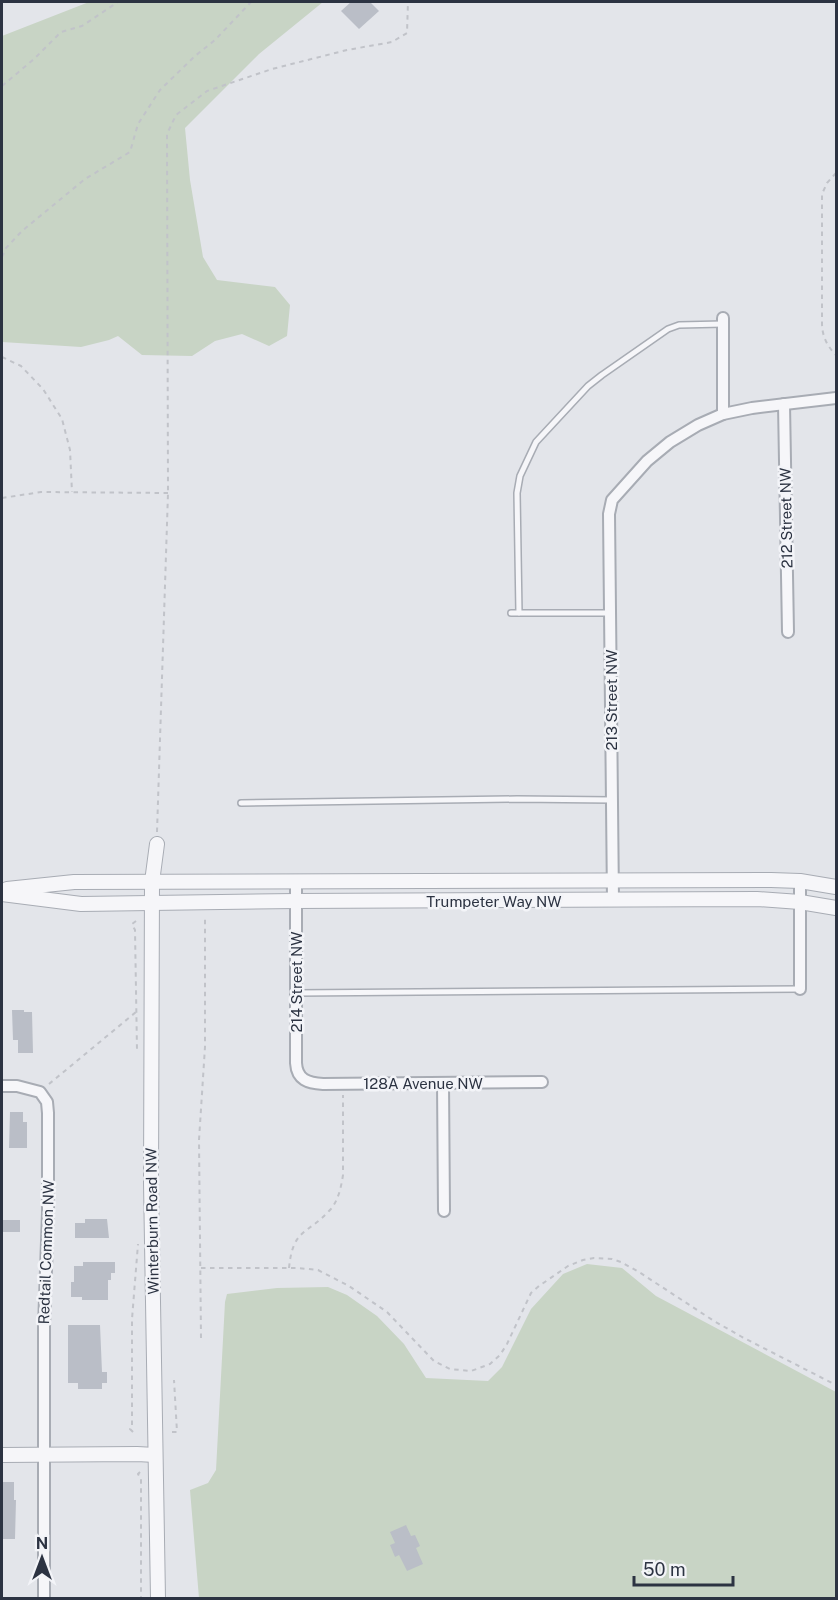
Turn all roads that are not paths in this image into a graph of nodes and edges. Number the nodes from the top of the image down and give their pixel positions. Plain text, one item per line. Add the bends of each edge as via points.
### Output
1 (723, 321) joint
2 (837, 398) edge
3 (784, 404) junction
4 (723, 414) junction
5 (511, 613) dead end
6 (519, 613) junction
7 (610, 613) junction
8 (788, 632) dead end
9 (612, 800) junction
10 (241, 803) dead end
11 (157, 844) road end
12 (613, 880) junction
13 (296, 881) junction
14 (800, 881) junction
15 (152, 882) junction
16 (837, 887) edge
17 (2, 892) edge
18 (614, 900) junction
19 (296, 901) junction
20 (800, 902) junction
21 (151, 903) junction
22 (837, 908) edge
23 (800, 989) joint
24 (296, 993) junction
25 (305, 1080) joint
26 (542, 1082) dead end
27 (443, 1083) junction
28 (2, 1086) edge
29 (444, 1211) dead end
30 (2, 1455) edge
31 (43, 1455) junction
32 (156, 1455) junction
33 (44, 1599) edge
34 (158, 1599) edge

1 - 4 street
1 - 6 lane via 668,329 588,386 536,442 520,476 518,493
2 - 3 street
3 - 4 street
3 - 8 street, 212 Street NW
4 - 7 street, 213 Street NW via 670,442 612,500
5 - 6 lane
6 - 7 lane
7 - 9 street, 213 Street NW
9 - 10 lane
9 - 12 street, 213 Street NW
11 - 15 street, Winterburn Road NW
12 - 13 street, Trumpeter Way NW
12 - 14 street, Trumpeter Way NW
12 - 18 street, 213 Street NW
13 - 15 street, Trumpeter Way NW
13 - 19 street, 214 Street NW
14 - 16 street, Trumpeter Way NW
14 - 20 street
15 - 17 street, Trumpeter Way NW via 61,882
15 - 21 street, Winterburn Road NW
17 - 21 street, Trumpeter Way NW via 81,904
18 - 19 street, Trumpeter Way NW
18 - 20 street, Trumpeter Way NW
19 - 21 street, Trumpeter Way NW
19 - 24 street, 214 Street NW
20 - 22 street, Trumpeter Way NW
20 - 23 street
21 - 32 street, Winterburn Road NW
23 - 24 lane
24 - 25 street, 214 Street NW via 296,1070
25 - 27 street, 128A Avenue NW via 342,1084
26 - 27 street, 128A Avenue NW
27 - 29 street
28 - 31 street, Redtail Common NW via 40,1092 48,1113
30 - 31 street
31 - 32 street
31 - 33 street, Redtail Common NW
32 - 34 street, Winterburn Road NW

